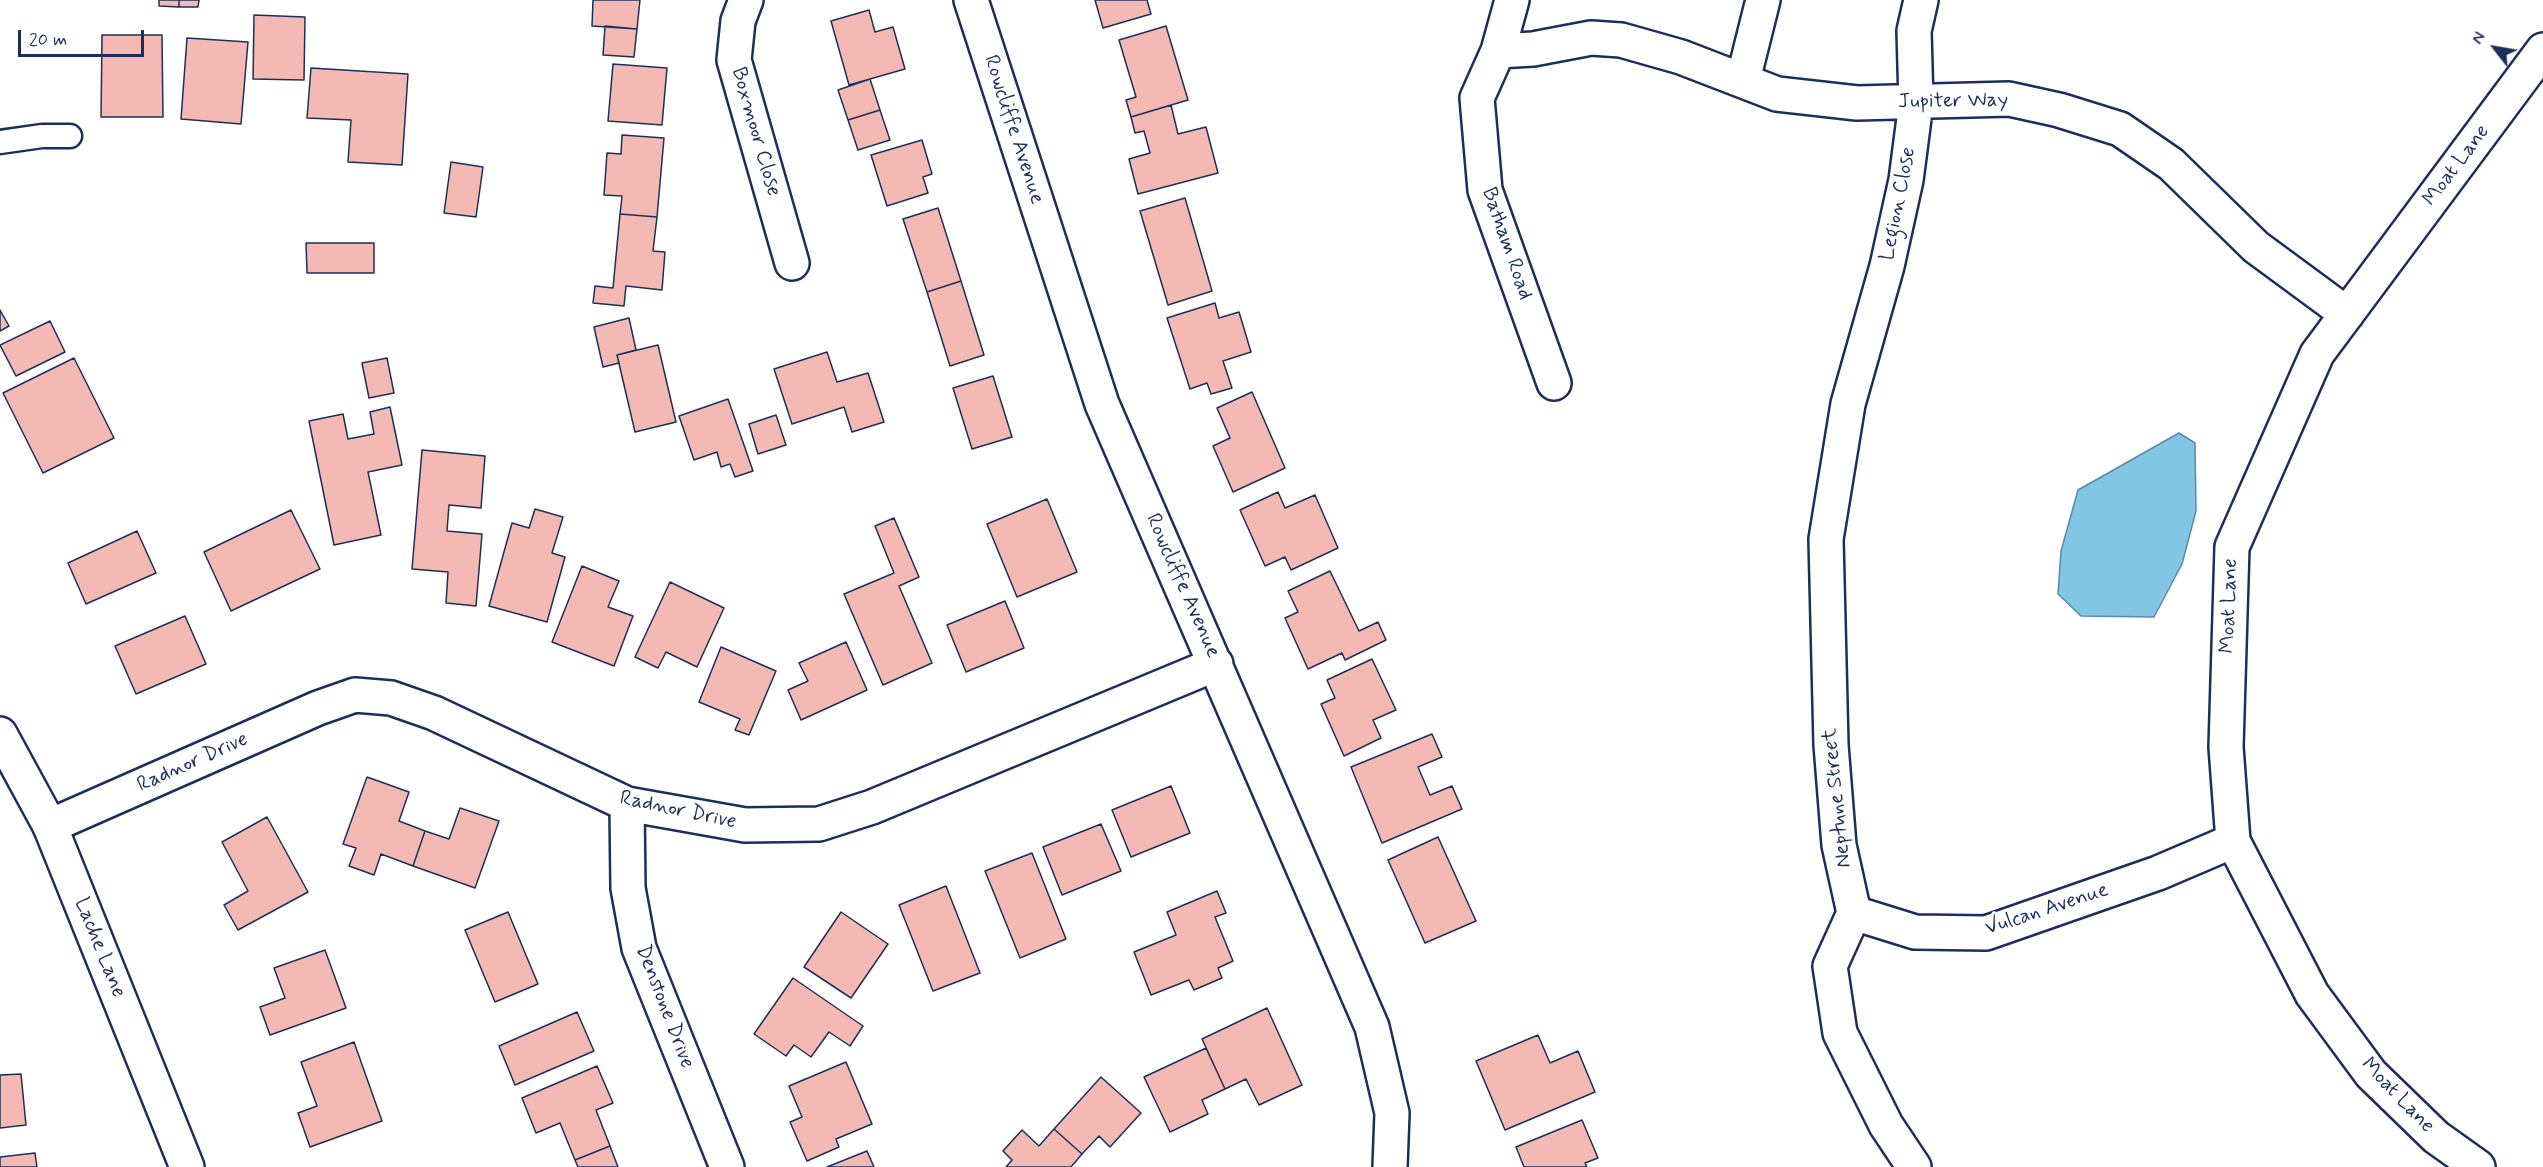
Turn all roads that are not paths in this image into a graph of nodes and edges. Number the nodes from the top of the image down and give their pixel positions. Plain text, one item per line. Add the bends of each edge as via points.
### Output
1 (746, 0) edge
2 (971, 0) edge
3 (1512, 0) edge
4 (1763, 0) edge
5 (1921, 0) edge
6 (2543, 50) edge
7 (1498, 51) junction
8 (1743, 80) junction
9 (1916, 103) junction
10 (70, 136) dead end
11 (0, 142) edge
12 (792, 263) dead end
13 (2347, 314) junction
14 (1554, 383) dead end
15 (1848, 404) joint
16 (1216, 664) junction
17 (0, 734) edge
18 (627, 804) junction
19 (50, 826) junction
20 (2233, 841) junction
21 (1854, 913) junction
22 (187, 1167) edge
23 (727, 1167) edge
24 (1390, 1167) edge
25 (1914, 1167) edge
26 (2478, 1167) edge

1 - 12 street, Boxmoor Close via 738,21 734,60
2 - 16 street, Rowcliffe Avenue via 1102,404
3 - 7 street, Batham Road
4 - 8 street
5 - 9 street, Legion Close via 1914,31
6 - 13 street, Moat Lane
7 - 8 street, Jupiter Way via 1591,38 1621,40
7 - 14 street, Batham Road via 1477,98 1485,190
8 - 9 street, Jupiter Way via 1777,94 1857,103
9 - 13 street, Jupiter Way via 2009,99 2120,129 2171,164 2256,247
9 - 15 street, Legion Close via 1906,180 1887,266
10 - 11 lane
13 - 20 street, Moat Lane via 2317,354 2232,547 2226,747
15 - 21 street, Neptune Street via 1826,539 1831,745 1839,844
16 - 18 street, Radnor Drive via 872,807 819,824 745,825
16 - 24 street, Rowcliffe Avenue via 1372,1027 1392,1113
17 - 19 street, Lache Lane
18 - 19 street, Radnor Drive via 434,713 391,698 355,695
18 - 23 street, Denstone Drive via 628,888 639,948
19 - 22 street, Lache Lane
20 - 21 street, Vulcan Avenue via 2158,873 1986,933 1915,932
20 - 26 street, Moat Lane via 2312,994 2371,1074 2436,1137
21 - 25 street via 1830,966 1840,1033 1886,1125

